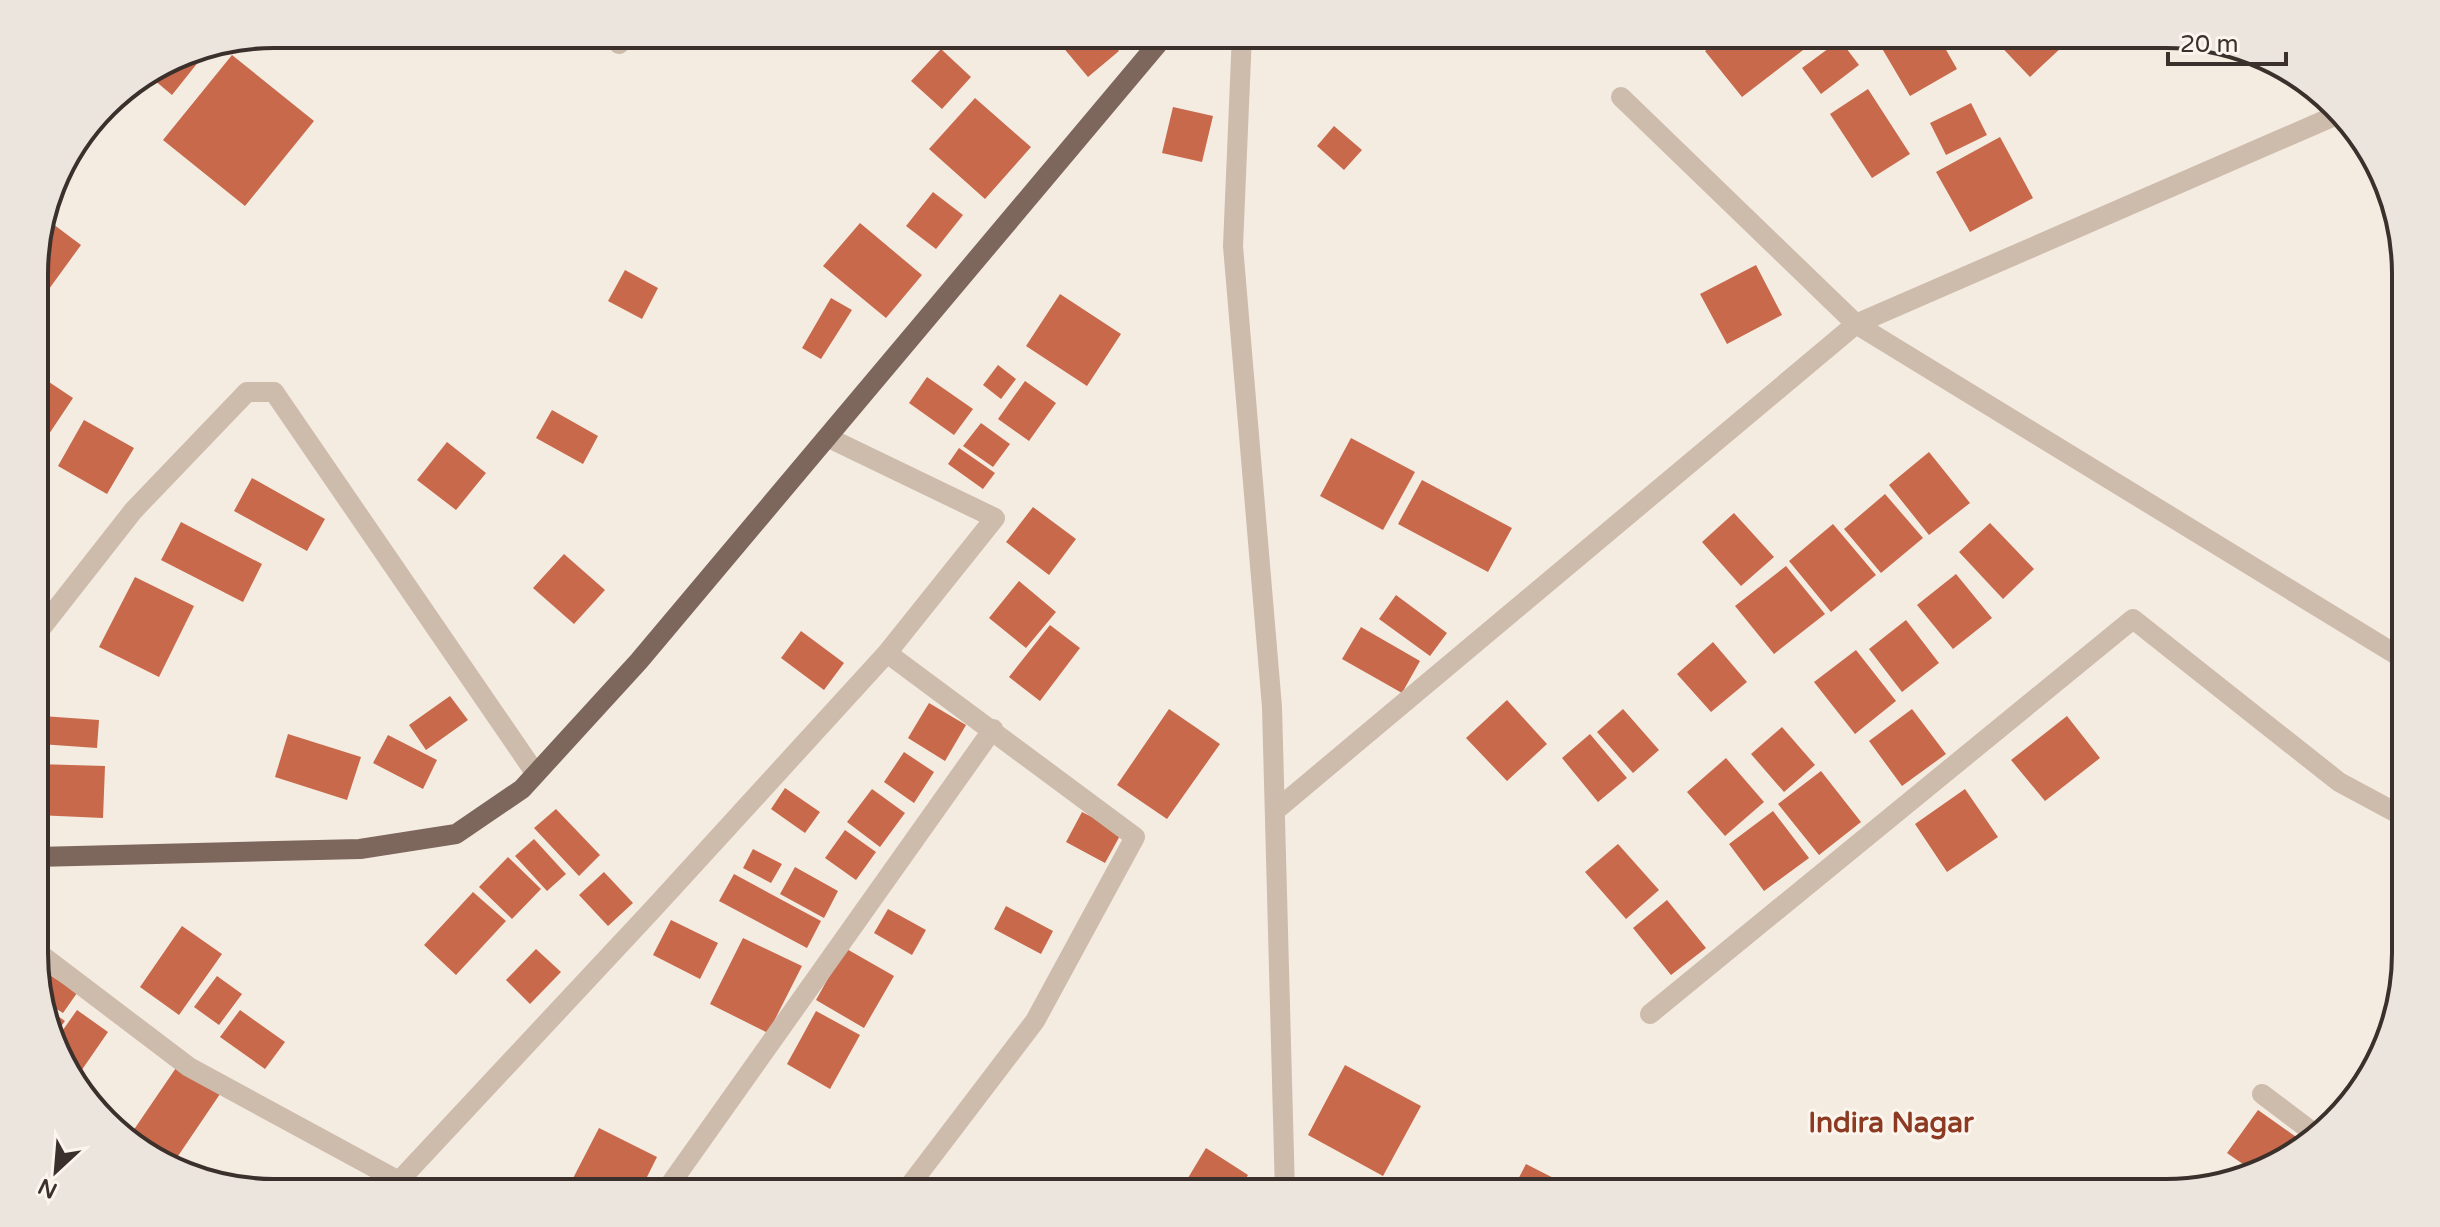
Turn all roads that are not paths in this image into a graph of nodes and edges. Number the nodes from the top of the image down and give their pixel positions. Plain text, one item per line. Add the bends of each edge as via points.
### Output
1 (1152, 48) edge
2 (1241, 48) edge
3 (1621, 97) dead end
4 (2330, 118) edge
5 (1856, 324) junction
6 (829, 438) junction
7 (48, 619) edge
8 (2392, 652) edge
9 (887, 653) junction
10 (993, 729) junction
11 (536, 774) junction
12 (1276, 810) junction
13 (2392, 810) edge
14 (48, 857) edge
15 (49, 960) edge
16 (1650, 1014) dead end
17 (2262, 1094) dead end
18 (2308, 1128) edge
19 (382, 1179) edge
20 (403, 1179) edge
21 (674, 1179) edge
22 (915, 1179) edge
23 (1285, 1179) edge

1 - 6 main road
2 - 12 street via 1233,246 1271,691
3 - 5 street
4 - 5 street
5 - 8 street
5 - 12 street
6 - 9 street via 995,518
6 - 11 main road
7 - 11 street via 133,511 247,392 274,392
9 - 10 street
9 - 20 street
10 - 21 street
10 - 22 street via 1135,837 1035,1021
11 - 14 main road via 456,834 360,849
12 - 23 street
13 - 16 street via 2339,782 2133,619
15 - 19 street via 189,1067
17 - 18 street

